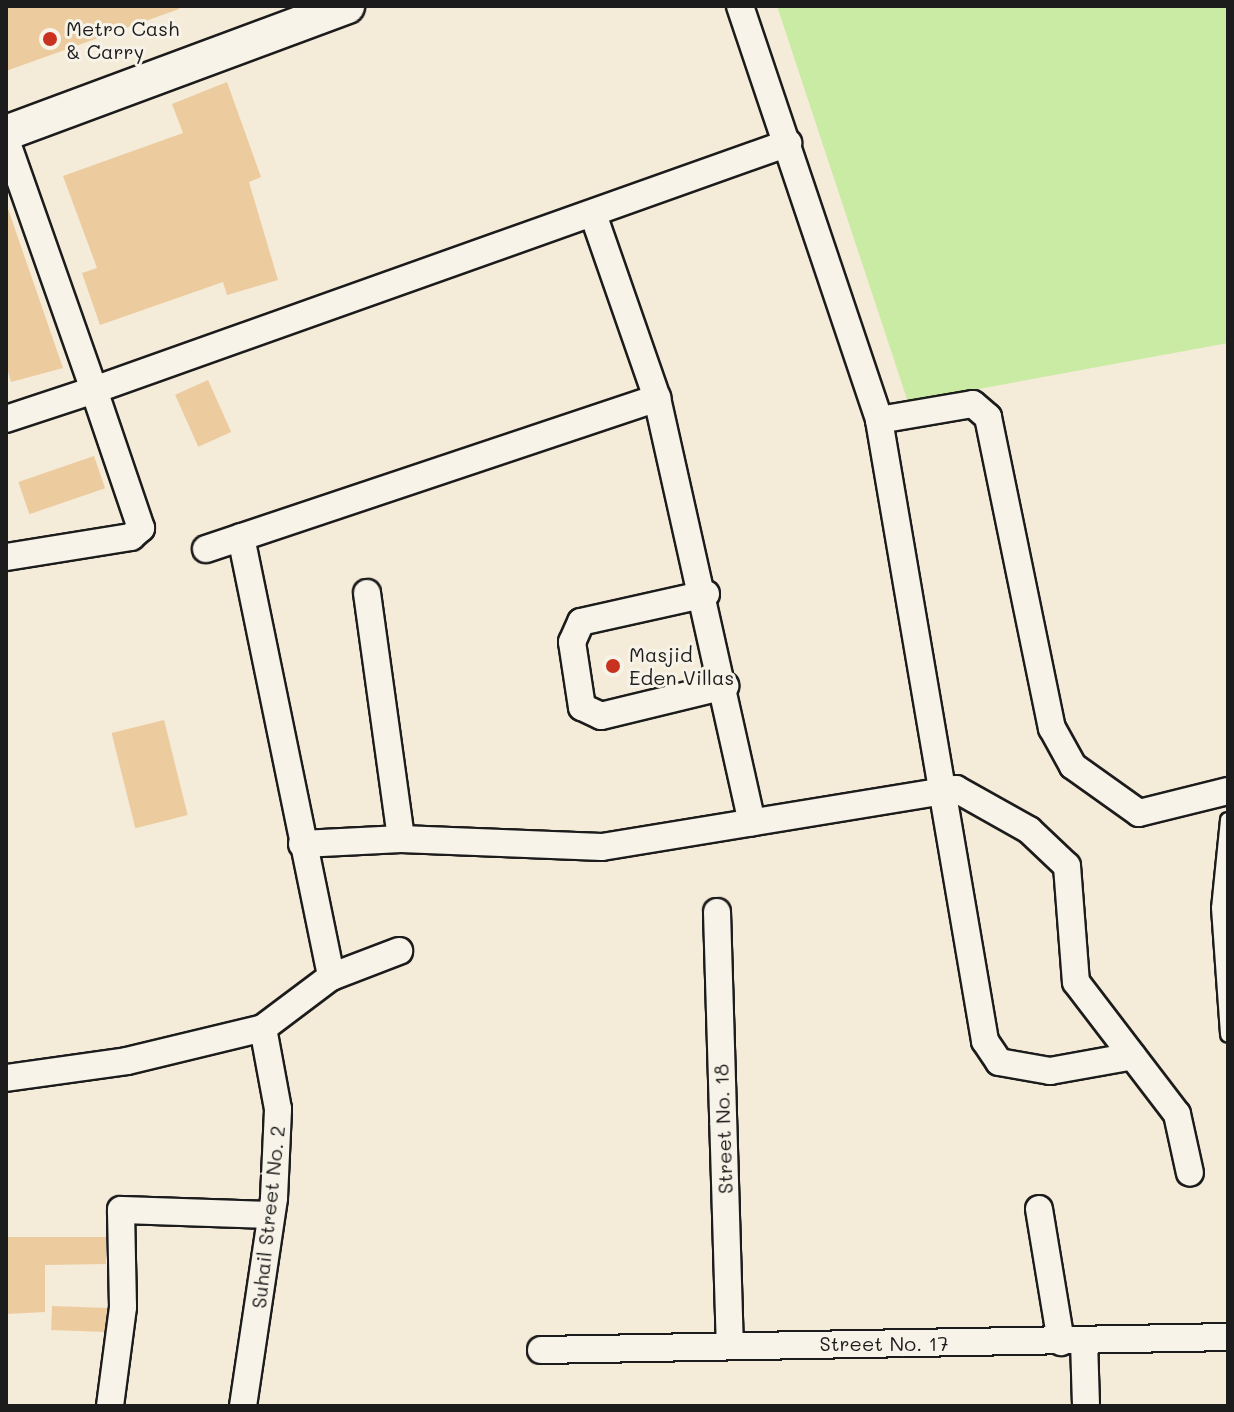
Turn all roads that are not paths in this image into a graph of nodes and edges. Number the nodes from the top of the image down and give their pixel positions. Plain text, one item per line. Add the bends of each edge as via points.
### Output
1 (347, 6) edge
2 (740, 6) edge
3 (6, 133) edge
4 (6, 140) edge
5 (788, 143) junction
6 (593, 214) junction
7 (94, 390) junction
8 (657, 398) junction
9 (6, 419) edge
10 (879, 420) junction
11 (241, 537) junction
12 (206, 549) dead end
13 (6, 557) edge
14 (367, 593) dead end
15 (706, 594) junction
16 (725, 686) junction
17 (1228, 791) edge
18 (940, 792) junction
19 (1228, 820) edge
20 (752, 823) junction
21 (401, 839) junction
22 (302, 844) junction
23 (717, 912) dead end
24 (399, 951) dead end
25 (331, 977) junction
26 (263, 1028) junction
27 (1228, 1035) edge
28 (1133, 1056) junction
29 (6, 1078) edge
30 (1190, 1173) dead end
31 (1039, 1209) dead end
32 (271, 1215) junction
33 (1228, 1337) edge
34 (1073, 1342) junction
35 (730, 1345) junction
36 (541, 1350) dead end
37 (110, 1406) edge
38 (243, 1406) edge
39 (1086, 1406) edge

1 - 3 street
2 - 5 street
4 - 7 street
5 - 6 street
5 - 10 street
6 - 7 street
6 - 8 street
7 - 9 street
7 - 13 street via 141,528 131,537
8 - 11 street
8 - 15 street
10 - 17 street via 973,404 988,417 1052,728 1073,766 1139,813
10 - 18 street
11 - 12 street
11 - 22 street
14 - 21 street
15 - 16 street
15 - 16 street via 581,622 572,642 582,707 601,716
16 - 20 street
18 - 20 street
18 - 28 street via 956,789 1029,830 1067,866 1076,982
18 - 28 street via 985,1041 999,1062 1050,1071
19 - 27 lane via 1219,908
20 - 21 street via 602,847
21 - 22 street
22 - 25 street
23 - 35 street, Street No. 18
24 - 25 street
25 - 26 street
26 - 29 street via 127,1061
26 - 32 street, Suhail Street No. 2 via 278,1109
28 - 30 street via 1177,1114
31 - 34 street
32 - 37 street via 121,1210 123,1307
32 - 38 street, Suhail Street No. 2
33 - 34 street, Street No. 17
34 - 35 street, Street No. 17
34 - 39 street
35 - 36 street, Street No. 17

